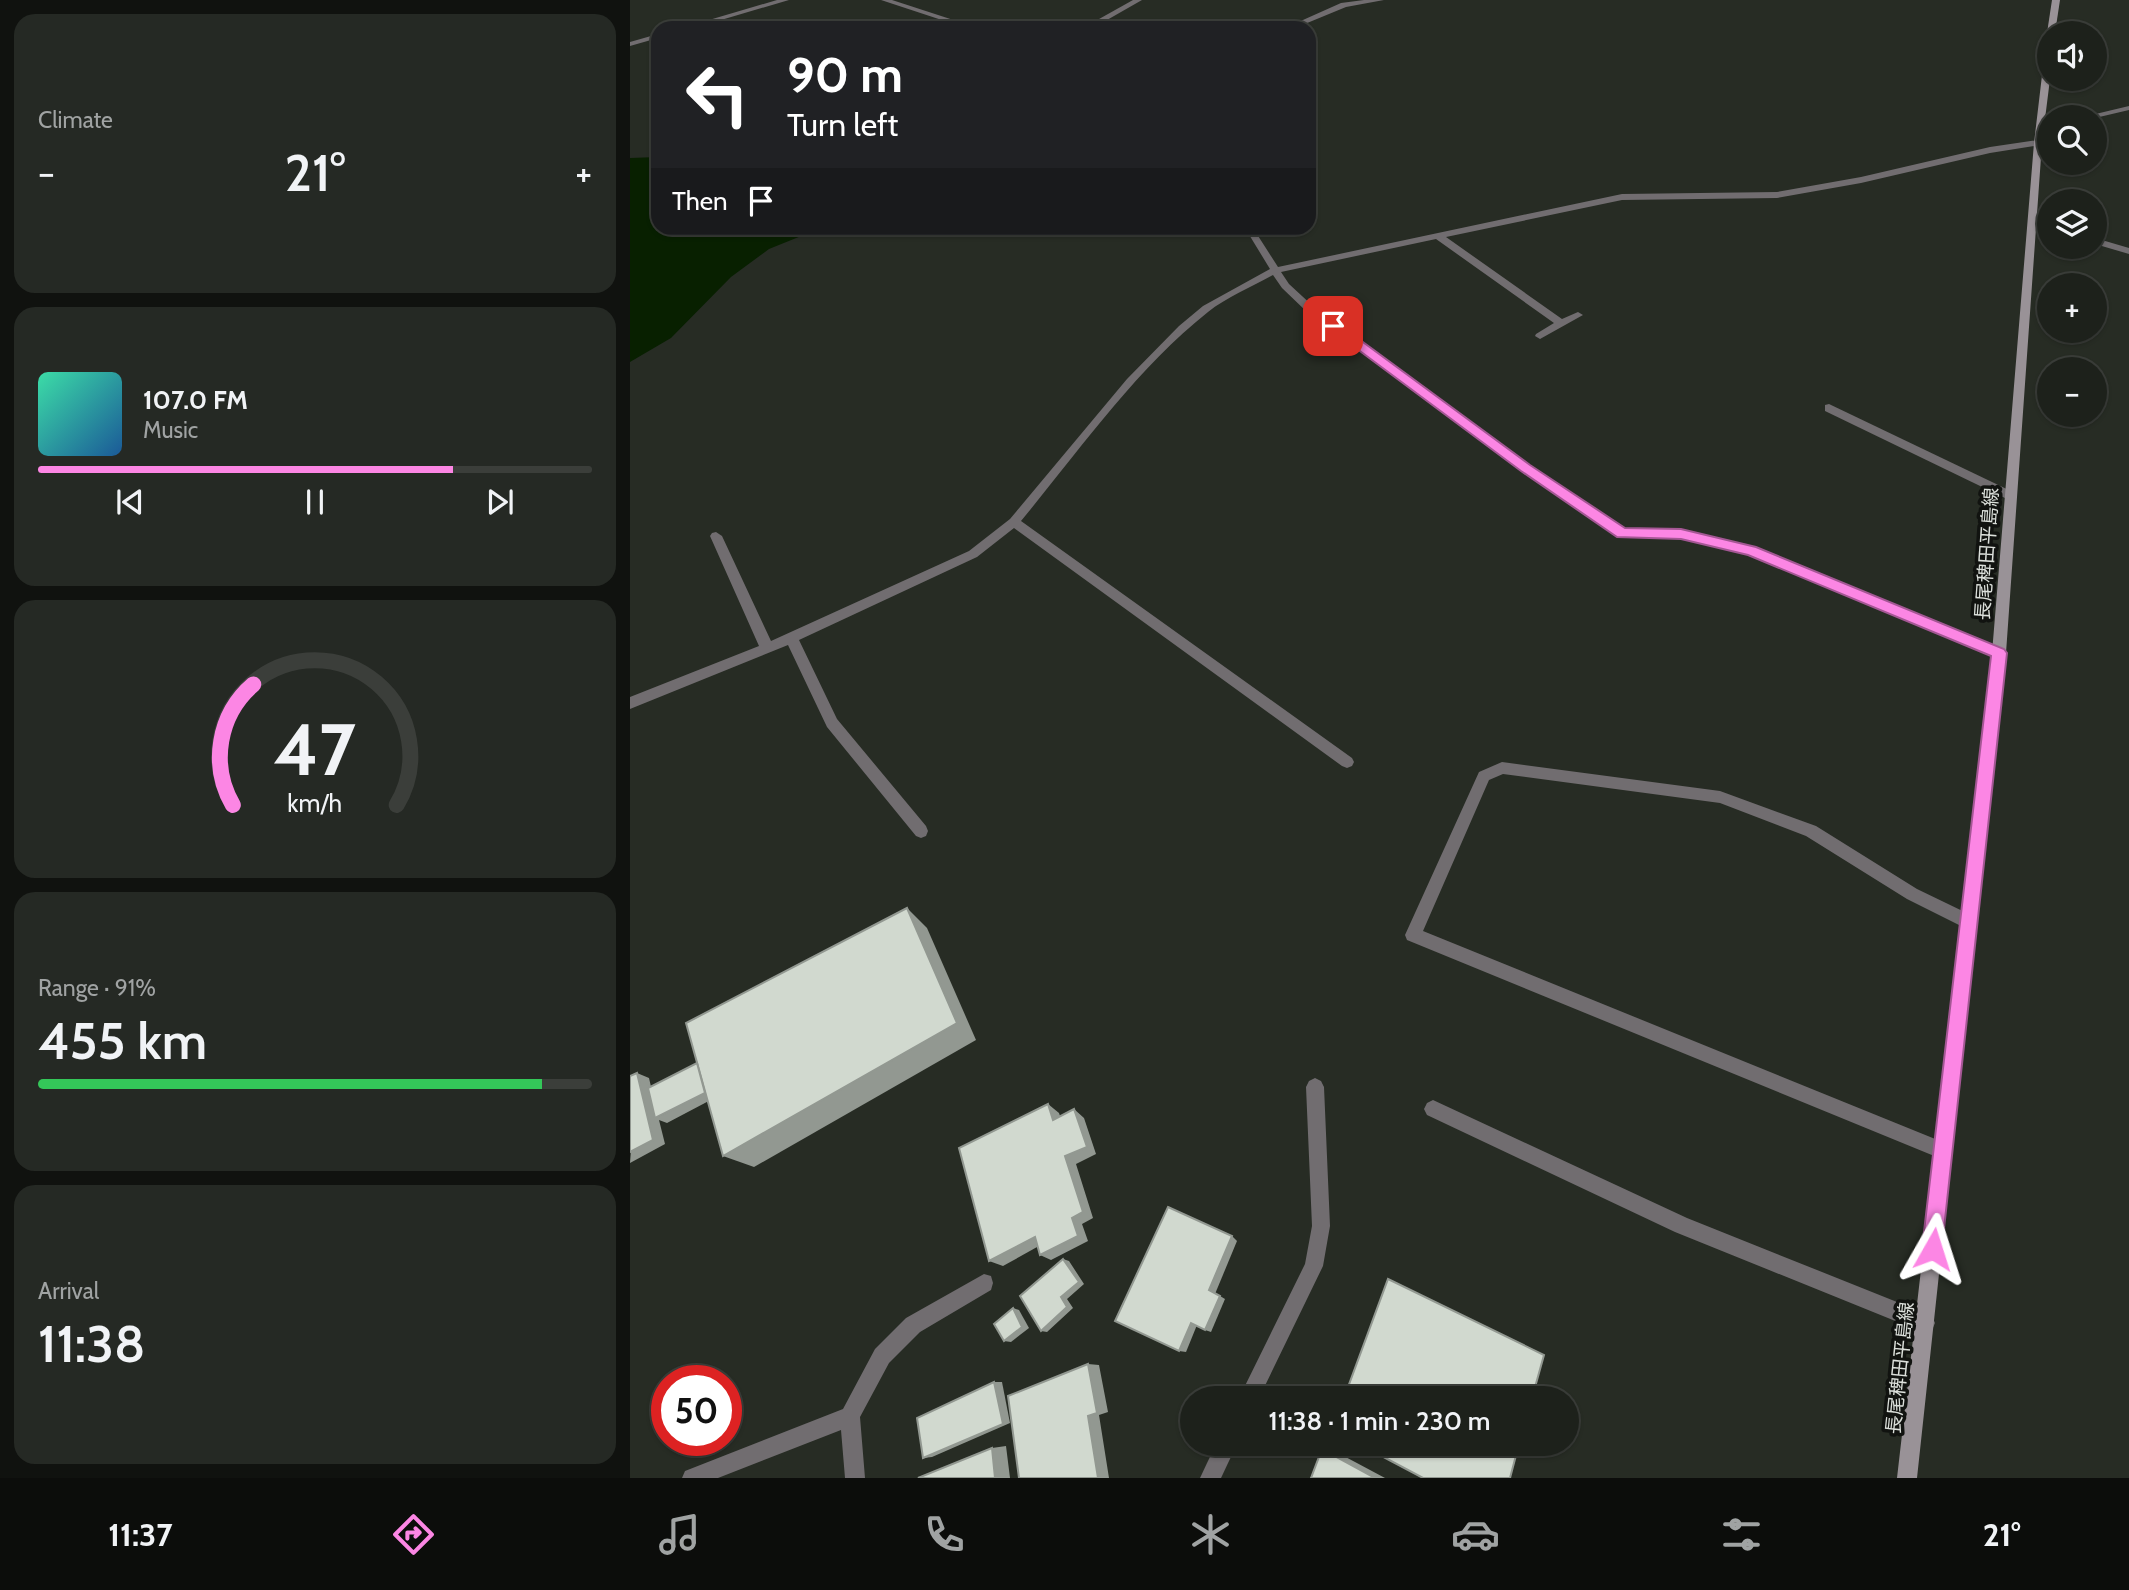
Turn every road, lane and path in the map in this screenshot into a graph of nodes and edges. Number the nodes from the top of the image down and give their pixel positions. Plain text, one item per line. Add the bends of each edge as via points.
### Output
1 (785, 0) edge
2 (885, 0) edge
3 (1138, 0) edge
4 (1380, 0) edge
5 (2056, 0) edge
6 (712, 21) edge
7 (952, 21) edge
8 (1100, 21) edge
9 (1306, 21) edge
10 (2053, 21) edge
11 (651, 38) edge
12 (630, 44) edge
13 (2129, 108) edge
14 (2107, 113) edge
15 (2037, 143) edge
16 (2037, 156) edge
17 (2032, 224) junction
18 (2037, 225) edge
19 (1256, 235) edge
20 (1437, 235) junction
21 (2107, 245) edge
22 (2129, 251) edge
23 (1275, 270) junction
24 (1578, 315) dead end
25 (1561, 323) junction
26 (1540, 335) dead end
27 (1829, 408) dead end
28 (2011, 496) junction
29 (1014, 522) junction
30 (716, 536) dead end
31 (791, 638) junction
32 (767, 648) junction
33 (1999, 653) junction
34 (630, 703) edge
35 (1347, 762) dead end
36 (920, 831) dead end
37 (1969, 922) junction
38 (1315, 1087) dead end
39 (1433, 1108) dead end
40 (1944, 1151) junction
41 (984, 1283) dead end
42 (1925, 1323) junction
43 (1256, 1386) edge
44 (850, 1416) junction
45 (1221, 1456) edge
46 (692, 1478) edge
47 (855, 1478) edge
48 (1210, 1478) edge
49 (1907, 1478) edge

1 - 6 street
2 - 7 street
3 - 8 street
4 - 9 street via 1344,5
5 - 10 main road
11 - 12 street
13 - 14 street
15 - 20 street via 1777,195 1622,197
16 - 17 main road, 長尾稗田平島線
17 - 18 street
17 - 28 main road, 長尾稗田平島線
19 - 23 street
20 - 23 street
20 - 25 street
21 - 22 street
23 - 29 street via 1207,307 1183,328 1131,381
23 - 33 street via 1311,310 1525,468 1622,533 1681,534 1751,551
24 - 25 street
25 - 26 street
27 - 28 street
28 - 33 main road, 長尾稗田平島線
29 - 31 street via 973,554
29 - 35 street
30 - 32 street
31 - 32 street
31 - 36 street via 832,723
32 - 34 street
33 - 37 main road, 長尾稗田平島線
37 - 40 main road, 長尾稗田平島線
37 - 40 street via 1912,894 1811,831 1720,797 1502,768 1484,776 1413,935
38 - 43 street via 1321,1226 1314,1266
39 - 42 street via 1682,1226
40 - 42 main road, 長尾稗田平島線
41 - 44 street via 913,1325 882,1356
42 - 49 main road, 長尾稗田平島線
44 - 46 street
44 - 47 street
45 - 48 street

